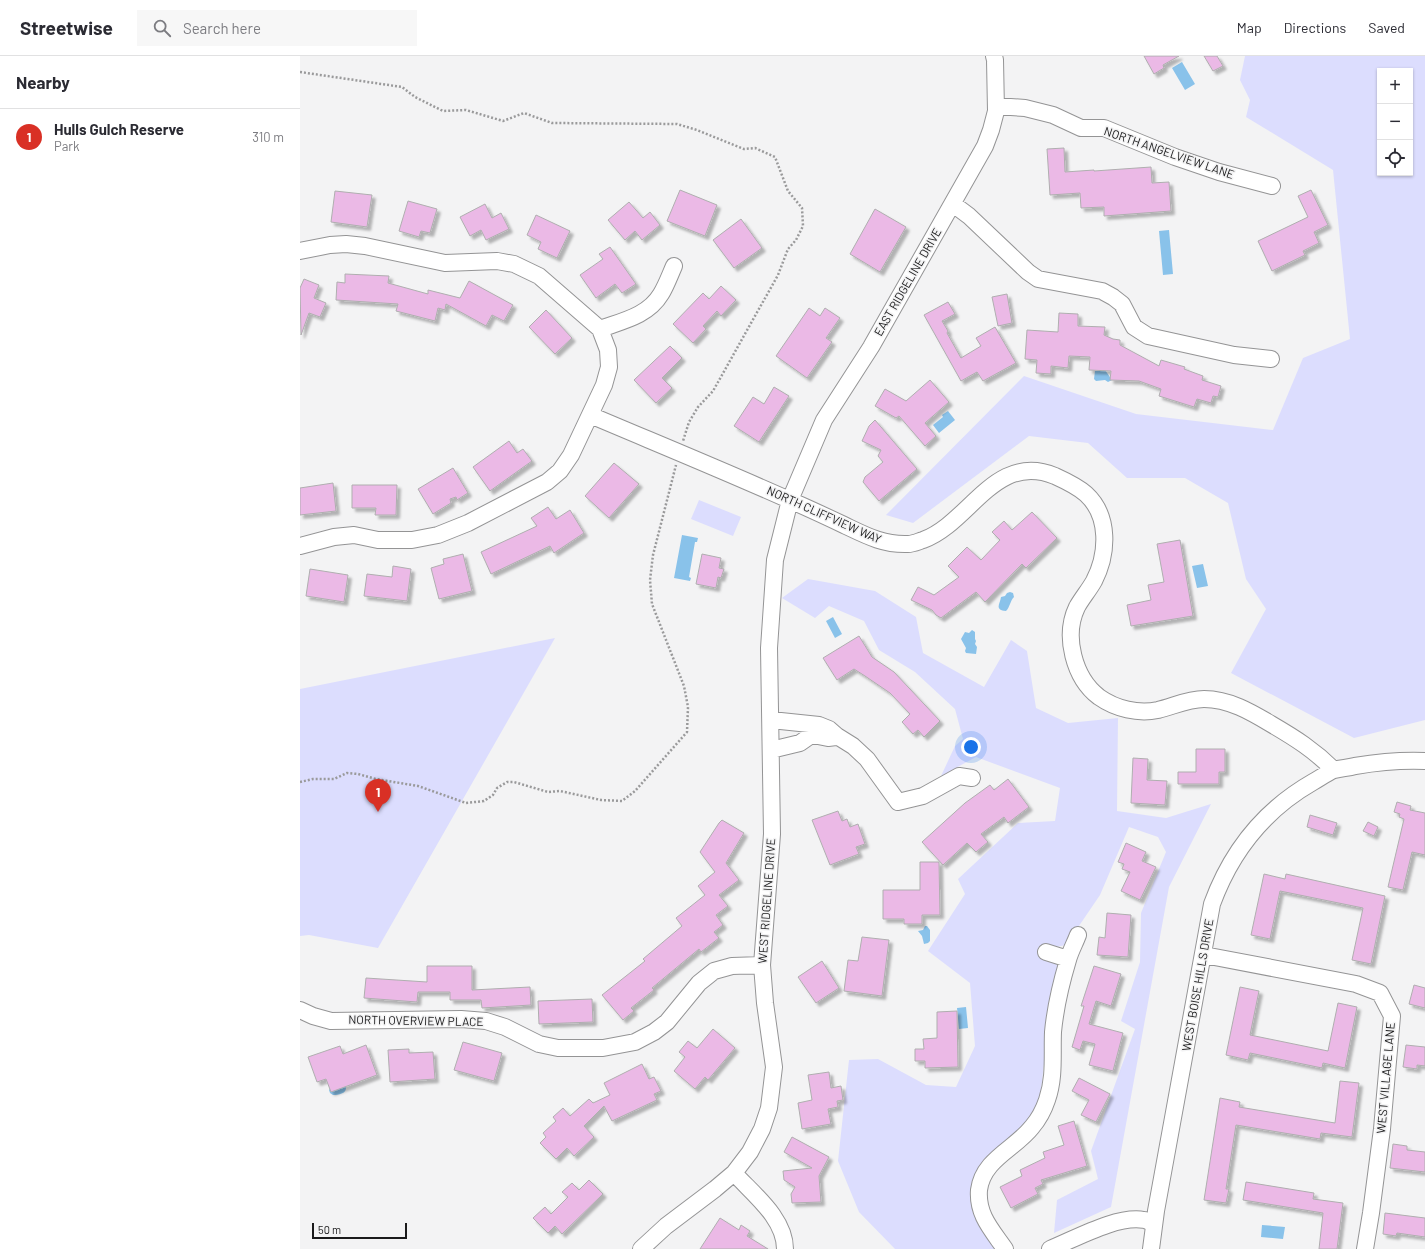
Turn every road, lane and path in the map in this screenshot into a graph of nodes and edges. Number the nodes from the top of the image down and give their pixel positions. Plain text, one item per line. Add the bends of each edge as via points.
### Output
1 (994, 56) edge
2 (300, 72) edge
3 (996, 106) junction
4 (1272, 186) dead end
5 (953, 204) junction
6 (300, 251) edge
7 (674, 266) dead end
8 (600, 329) junction
9 (1271, 359) dead end
10 (590, 415) junction
11 (682, 445) dead end
12 (676, 465) dead end
13 (790, 500) junction
14 (300, 546) edge
15 (771, 720) junction
16 (804, 732) junction
17 (771, 750) junction
18 (1425, 761) edge
19 (1334, 770) junction
20 (972, 778) dead end
21 (300, 782) edge
22 (1078, 935) dead end
23 (1046, 952) dead end
24 (1204, 955) junction
25 (1068, 959) junction
26 (762, 965) junction
27 (300, 1010) edge
28 (734, 1173) junction
29 (1154, 1225) junction
30 (641, 1249) edge
31 (785, 1249) edge
32 (1005, 1249) edge
33 (1050, 1249) edge
34 (1151, 1249) edge
35 (1365, 1249) edge

1 - 3 street, EAST RIDGELINE DRIVE
2 - 11 path via 402,87 415,97 443,111 466,110 503,120 524,113 552,123 677,124 744,149 755,148 775,157 788,191 802,208 803,226 788,249 778,275 713,391 698,407 689,422
3 - 4 street, NORTH ANGELVIEW LANE via 1025,108 1081,128 1104,128 1175,157
3 - 5 street, EAST RIDGELINE DRIVE via 985,146
5 - 9 street via 1038,279 1102,291 1122,304 1134,327 1148,336 1234,355
5 - 13 street, EAST RIDGELINE DRIVE via 871,348 824,420
6 - 8 street via 346,244 445,263 497,261 514,264 539,276
7 - 8 street via 653,306 643,313
8 - 10 street via 608,350 609,366 604,385
10 - 13 street, NORTH CLIFFVIEW WAY
10 - 14 street via 571,455 560,471 547,482 468,523 438,535 412,540 334,537
12 - 21 path via 653,555 650,580 652,604 684,686 688,707 686,732 635,791 622,801 601,800 560,791 548,792 507,782 496,788 493,795 484,801 466,803 418,786 358,774 347,773 334,779
13 - 15 street, WEST RIDGELINE DRIVE via 775,560 769,648
13 - 19 street, NORTH CLIFFVIEW WAY via 874,540 911,544 933,536 948,526 989,487 1004,477 1027,471 1047,473 1068,482 1085,493 1096,505 1105,540 1103,560 1094,581 1077,608 1072,624 1071,644 1076,664 1090,688 1111,704 1140,712 1204,699 1225,701 1249,711 1305,744
15 - 16 street
15 - 17 street, WEST RIDGELINE DRIVE
16 - 17 street via 800,743
16 - 20 street via 819,725 830,729 853,746 867,759 898,802 923,796 959,776
17 - 26 street, WEST RIDGELINE DRIVE via 772,834
18 - 19 street via 1380,762
19 - 24 street, WEST BOISE HILLS DRIVE via 1293,794 1245,841 1230,863 1212,904
22 - 25 street
23 - 25 street
24 - 29 street, WEST BOISE HILLS DRIVE
24 - 35 street, WEST VILLAGE LANE via 1356,984 1380,993 1392,1016 1382,1126
25 - 32 street via 1054,1031 1053,1079 1046,1101 1032,1127 988,1167 979,1191 980,1210
26 - 27 street, NORTH OVERVIEW PLACE via 732,966 714,972 699,983 666,1022 654,1032 635,1042 603,1048 558,1048 540,1044 506,1027 486,1021 331,1021
26 - 28 street, WEST RIDGELINE DRIVE via 774,1067 769,1108 750,1152
28 - 30 street, WEST RIDGELINE DRIVE
28 - 31 street via 775,1219 781,1230
29 - 33 street via 1145,1220 1115,1222
29 - 34 street, WEST BOISE HILLS DRIVE

